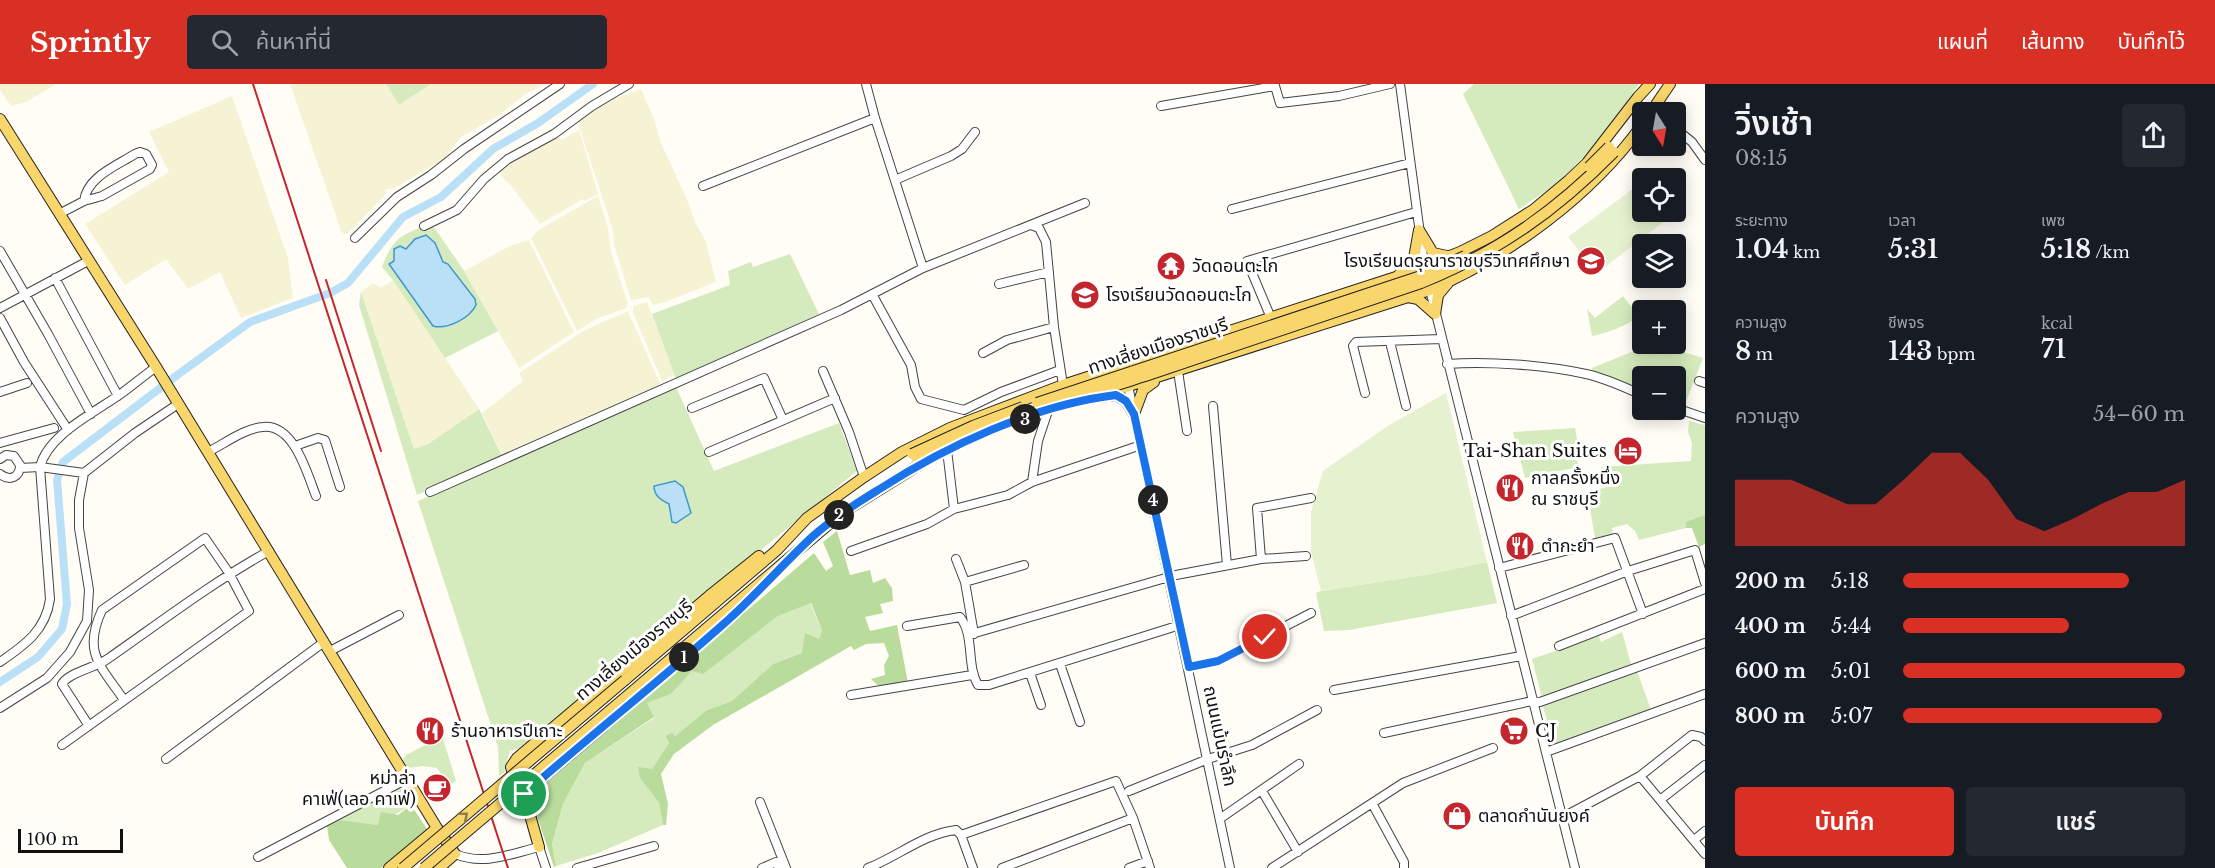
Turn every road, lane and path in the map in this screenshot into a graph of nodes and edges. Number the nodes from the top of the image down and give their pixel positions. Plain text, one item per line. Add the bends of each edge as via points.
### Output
1 (560, 84) edge
2 (629, 84) edge
3 (866, 84) edge
4 (1390, 84) edge
5 (1400, 84) edge
6 (1651, 84) edge
7 (1670, 84) edge
8 (1658, 102) edge
9 (1161, 106) dead end
10 (875, 118) junction
11 (0, 119) edge
12 (1632, 128) edge
13 (975, 132) dead end
14 (1686, 137) edge
15 (1632, 138) edge
16 (1611, 149) junction
17 (1705, 160) edge
18 (1410, 162) junction
19 (895, 180) junction
20 (703, 186) dead end
21 (84, 201) junction
22 (1085, 203) dead end
23 (1232, 209) dead end
24 (1416, 212) junction
25 (58, 213) junction
26 (1031, 225) junction
27 (424, 226) dead end
28 (1419, 230) junction
29 (355, 238) dead end
30 (0, 250) edge
31 (1449, 256) junction
32 (88, 261) junction
33 (1424, 265) junction
34 (923, 268) junction
35 (1049, 272) junction
36 (1396, 277) junction
37 (55, 278) junction
38 (1450, 281) junction
39 (999, 284) dead end
40 (1430, 290) junction
41 (25, 294) junction
42 (872, 294) junction
43 (1407, 297) junction
44 (0, 308) edge
45 (1435, 315) junction
46 (0, 318) edge
47 (1271, 318) junction
48 (1054, 327) junction
49 (1441, 339) junction
50 (1390, 342) junction
51 (983, 353) dead end
52 (1447, 364) junction
53 (1124, 366) junction
54 (158, 370) junction
55 (1060, 370) junction
56 (823, 371) dead end
57 (1178, 371) junction
58 (1161, 377) junction
59 (27, 383) dead end
60 (1064, 384) junction
61 (1128, 387) junction
62 (1632, 390) edge
63 (0, 392) edge
64 (1365, 393) dead end
65 (118, 396) junction
66 (835, 398) junction
67 (1090, 398) junction
68 (178, 403) junction
69 (1213, 406) dead end
70 (1406, 406) dead end
71 (692, 408) dead end
72 (1048, 411) junction
73 (1686, 411) edge
74 (91, 414) junction
75 (1134, 414) junction
76 (1705, 418) edge
77 (783, 420) junction
78 (54, 428) dead end
79 (68, 430) junction
80 (1187, 431) dead end
81 (0, 442) edge
82 (1141, 445) junction
83 (295, 446) junction
84 (947, 450) junction
85 (208, 452) junction
86 (709, 452) dead end
87 (915, 457) junction
88 (0, 459) edge
89 (40, 467) junction
90 (20, 468) junction
91 (84, 472) junction
92 (0, 474) edge
93 (864, 477) junction
94 (1032, 482) junction
95 (340, 487) dead end
96 (430, 492) dead end
97 (316, 496) dead end
98 (1311, 498) dead end
99 (954, 509) junction
100 (842, 513) junction
101 (807, 518) junction
102 (812, 537) junction
103 (777, 550) junction
104 (269, 551) junction
105 (851, 551) dead end
106 (1306, 556) dead end
107 (956, 559) dead end
108 (1261, 559) junction
109 (1024, 565) dead end
110 (1227, 565) junction
111 (1499, 568) junction
112 (1628, 571) junction
113 (230, 573) junction
114 (1170, 578) junction
115 (965, 582) junction
116 (1705, 583) edge
117 (1705, 589) edge
118 (1311, 613) dead end
119 (1643, 614) junction
120 (399, 615) dead end
121 (1511, 616) junction
122 (1180, 625) junction
123 (907, 626) dead end
124 (971, 635) junction
125 (1705, 643) edge
126 (327, 646) junction
127 (1559, 646) dead end
128 (1521, 656) junction
129 (0, 662) edge
130 (1060, 664) junction
131 (100, 665) junction
132 (1189, 667) junction
133 (1030, 673) junction
134 (972, 675) junction
135 (1334, 690) dead end
136 (1705, 694) edge
137 (851, 695) dead end
138 (124, 700) junction
139 (1532, 701) junction
140 (1041, 705) dead end
141 (0, 708) edge
142 (1317, 710) dead end
143 (1080, 722) dead end
144 (89, 726) junction
145 (1384, 733) dead end
146 (1705, 741) edge
147 (62, 745) dead end
148 (1493, 748) dead end
149 (1546, 752) junction
150 (166, 759) dead end
151 (1208, 759) junction
152 (1299, 764) dead end
153 (1705, 765) edge
154 (1640, 776) junction
155 (407, 778) junction
156 (1262, 790) junction
157 (1129, 791) dead end
158 (524, 794) junction
159 (1660, 800) junction
160 (760, 802) dead end
161 (1373, 805) junction
162 (1563, 817) junction
163 (1133, 818) junction
164 (1221, 819) junction
165 (436, 828) junction
166 (1705, 831) edge
167 (961, 835) junction
168 (1694, 840) junction
169 (654, 846) dead end
170 (539, 847) junction
171 (1298, 852) junction
172 (455, 854) junction
173 (1705, 854) edge
174 (258, 857) dead end
175 (468, 864) edge
176 (1149, 864) edge
177 (389, 868) edge
178 (403, 868) edge
179 (424, 868) edge
180 (439, 868) edge
181 (546, 868) edge
182 (577, 868) edge
183 (762, 868) edge
184 (779, 868) edge
185 (786, 868) edge
186 (868, 868) edge
187 (973, 868) edge
188 (1002, 868) edge
189 (1129, 868) edge
190 (1230, 868) edge
191 (1272, 868) edge
192 (1404, 868) edge
193 (1575, 868) edge

1 - 29 street via 397,197
2 - 27 street via 508,159 457,210
3 - 10 street
4 - 9 street via 1339,96 1280,103 1275,86
5 - 18 street
6 - 16 main road, ทางเลี่ยงเมืองราชบุรี
6 - 31 main road, ทางเลี่ยงเมืองราชบุรี via 1569,180 1533,210 1492,236
7 - 8 main road
10 - 19 street
10 - 20 street
11 - 25 main road
12 - 16 main road, ทางเลี่ยงเมืองราชบุรี
13 - 19 street via 951,156
14 - 17 street
15 - 38 main road, ทางเลี่ยงเมืองราชบุรี via 1556,214
16 - 87 main road, ทางเลี่ยงเมืองราชบุรี, bridge via 1569,196 1543,217 1449,272 1016,417
18 - 23 street
18 - 24 street
19 - 34 street
21 - 21 street via 102,196 150,169 146,154 135,154 100,176 87,189
21 - 25 street
22 - 26 street
24 - 28 street
24 - 47 street via 1247,261
25 - 32 main road
26 - 34 street
26 - 35 street via 1043,234
28 - 31 main road via 1433,254
28 - 33 street
28 - 36 main road via 1414,258
30 - 41 street
31 - 33 main road, ทางเลี่ยงเมืองราชบุรี
32 - 37 street
32 - 54 main road
33 - 36 main road, ทางเลี่ยงเมืองราชบุรี
33 - 40 street
34 - 42 street
35 - 39 street
35 - 48 street
36 - 47 main road, ทางเลี่ยงเมืองราชบุรี
37 - 41 street
37 - 65 street
38 - 40 main road, ทางเลี่ยงเมืองราชบุรี
38 - 45 main road via 1438,295
40 - 43 main road, ทางเลี่ยงเมืองราชบุรี
40 - 45 street
41 - 44 street
41 - 74 street
42 - 55 street via 911,365 921,399 964,410
42 - 96 street
43 - 45 main road via 1418,299
43 - 57 main road, ทางเลี่ยงเมืองราชบุรี
45 - 49 street
46 - 79 street
47 - 53 main road, ทางเลี่ยงเมืองราชบุรี
48 - 51 street via 1007,340
48 - 55 street
49 - 50 street
49 - 52 street
50 - 64 street via 1356,342 1353,346
50 - 70 street
52 - 62 street via 1562,370 1587,374
52 - 111 street
53 - 60 main road, ทางเลี่ยงเมืองราชบุรี
53 - 61 street, ถนนแม้นรำลึก
54 - 65 street
54 - 68 main road
55 - 60 street
56 - 66 street
57 - 58 main road, ทางเลี่ยงเมืองราชบุรี
57 - 80 street
58 - 61 main road, ทางเลี่ยงเมืองราชบุรี
58 - 75 main road via 1143,390
59 - 63 street
60 - 93 main road, ทางเลี่ยงเมืองราชบุรี via 950,428
61 - 67 main road, ทางเลี่ยงเมืองราชบุรี
61 - 75 street, ถนนแม้นรำลึก
65 - 74 street
66 - 77 street
66 - 93 street
67 - 72 main road, ทางเลี่ยงเมืองราชบุรี
67 - 75 main road via 1116,395 1126,401
68 - 85 main road
68 - 91 street
69 - 110 street
71 - 77 street via 764,378
72 - 84 main road, ทางเลี่ยงเมืองราชบุรี
72 - 94 street via 1038,441
73 - 76 street
74 - 79 street
75 - 82 street, ถนนแม้นรำลึก
77 - 86 street
78 - 81 street
79 - 89 street via 43,456
82 - 94 street
82 - 114 street, ถนนแม้นรำลึก
83 - 85 street via 276,428 262,427
83 - 95 street via 318,438 325,440
83 - 97 street
84 - 99 street
84 - 100 main road, ทางเลี่ยงเมืองราชบุรี
85 - 104 main road
87 - 100 main road, ทางเลี่ยงเมืองราชบุรี
87 - 103 main road, ทางเลี่ยงเมืองราชบุรี via 856,489
88 - 90 street via 14,456
89 - 90 street
89 - 91 street
89 - 129 street via 48,614 41,628
90 - 92 street via 14,477
91 - 141 street via 78,528 89,590 87,621 70,652 47,678
93 - 101 main road, ทางเลี่ยงเมืองราชบุรี
94 - 99 street via 1008,495
98 - 108 street via 1257,508
99 - 105 street via 918,528
100 - 102 main road, ทางเลี่ยงเมืองราชบุรี
101 - 103 main road, ทางเลี่ยงเมืองราชบุรี
101 - 158 main road via 517,758 511,767
102 - 158 main road via 729,619
102 - 179 main road, ทางเลี่ยงเมืองราชบุรี, bridge
178 -> 103 main road, ทางเลี่ยงเมืองราชบุรี, bridge
104 - 113 street
104 - 126 main road
106 - 108 street
107 - 115 street
108 - 110 street
109 - 115 street
110 - 114 street
111 - 112 street via 1615,538
111 - 121 street
112 - 116 street via 1695,550
112 - 119 street
112 - 121 street
113 - 131 street
113 - 131 street via 205,538 102,610 92,639
113 - 138 street via 249,611
114 - 122 street, ถนนแม้นรำลึก
114 - 124 street
115 - 124 street
117 - 119 street
118 - 132 street via 1218,661
119 - 127 street
120 - 126 street
121 - 128 street
122 - 130 street
122 - 132 street, ถนนแม้นรำลึก
123 - 124 street via 960,617
124 - 134 street
125 - 139 street via 1540,702
126 - 150 street
126 - 155 main road
128 - 135 street
128 - 139 street
130 - 133 street
130 - 143 street
131 - 138 street
131 - 144 street via 66,678 62,684
132 - 151 street, ถนนแม้นรำลึก
133 - 134 street via 989,685 978,685
133 - 140 street
134 - 137 street
136 - 149 street
138 - 144 street
139 - 145 street
139 - 149 street
142 - 151 street via 1252,745
144 - 147 street
146 - 154 street via 1692,735
148 - 161 street via 1403,783
149 - 162 street
151 - 157 street
151 - 164 street, ถนนแม้นรำลึก
152 - 156 street
153 - 159 street
154 - 159 street
154 - 162 street
155 - 165 main road
155 - 174 street
156 - 164 street
156 - 171 street
158 - 170 main road
159 - 168 street
160 - 185 street
161 - 171 street
161 - 192 street
162 - 193 street
163 - 167 street via 1116,781
163 - 176 street
163 - 188 street
164 - 190 street, ถนนแม้นรำลึก
165 - 172 main road
165 - 177 main road
166 - 168 street
167 - 186 street via 945,831
167 - 187 street
168 - 173 street
169 - 182 street
170 - 175 street
170 - 181 street
171 - 191 street
172 - 175 street
172 - 180 main road
176 - 189 street
183 - 184 street via 776,862

